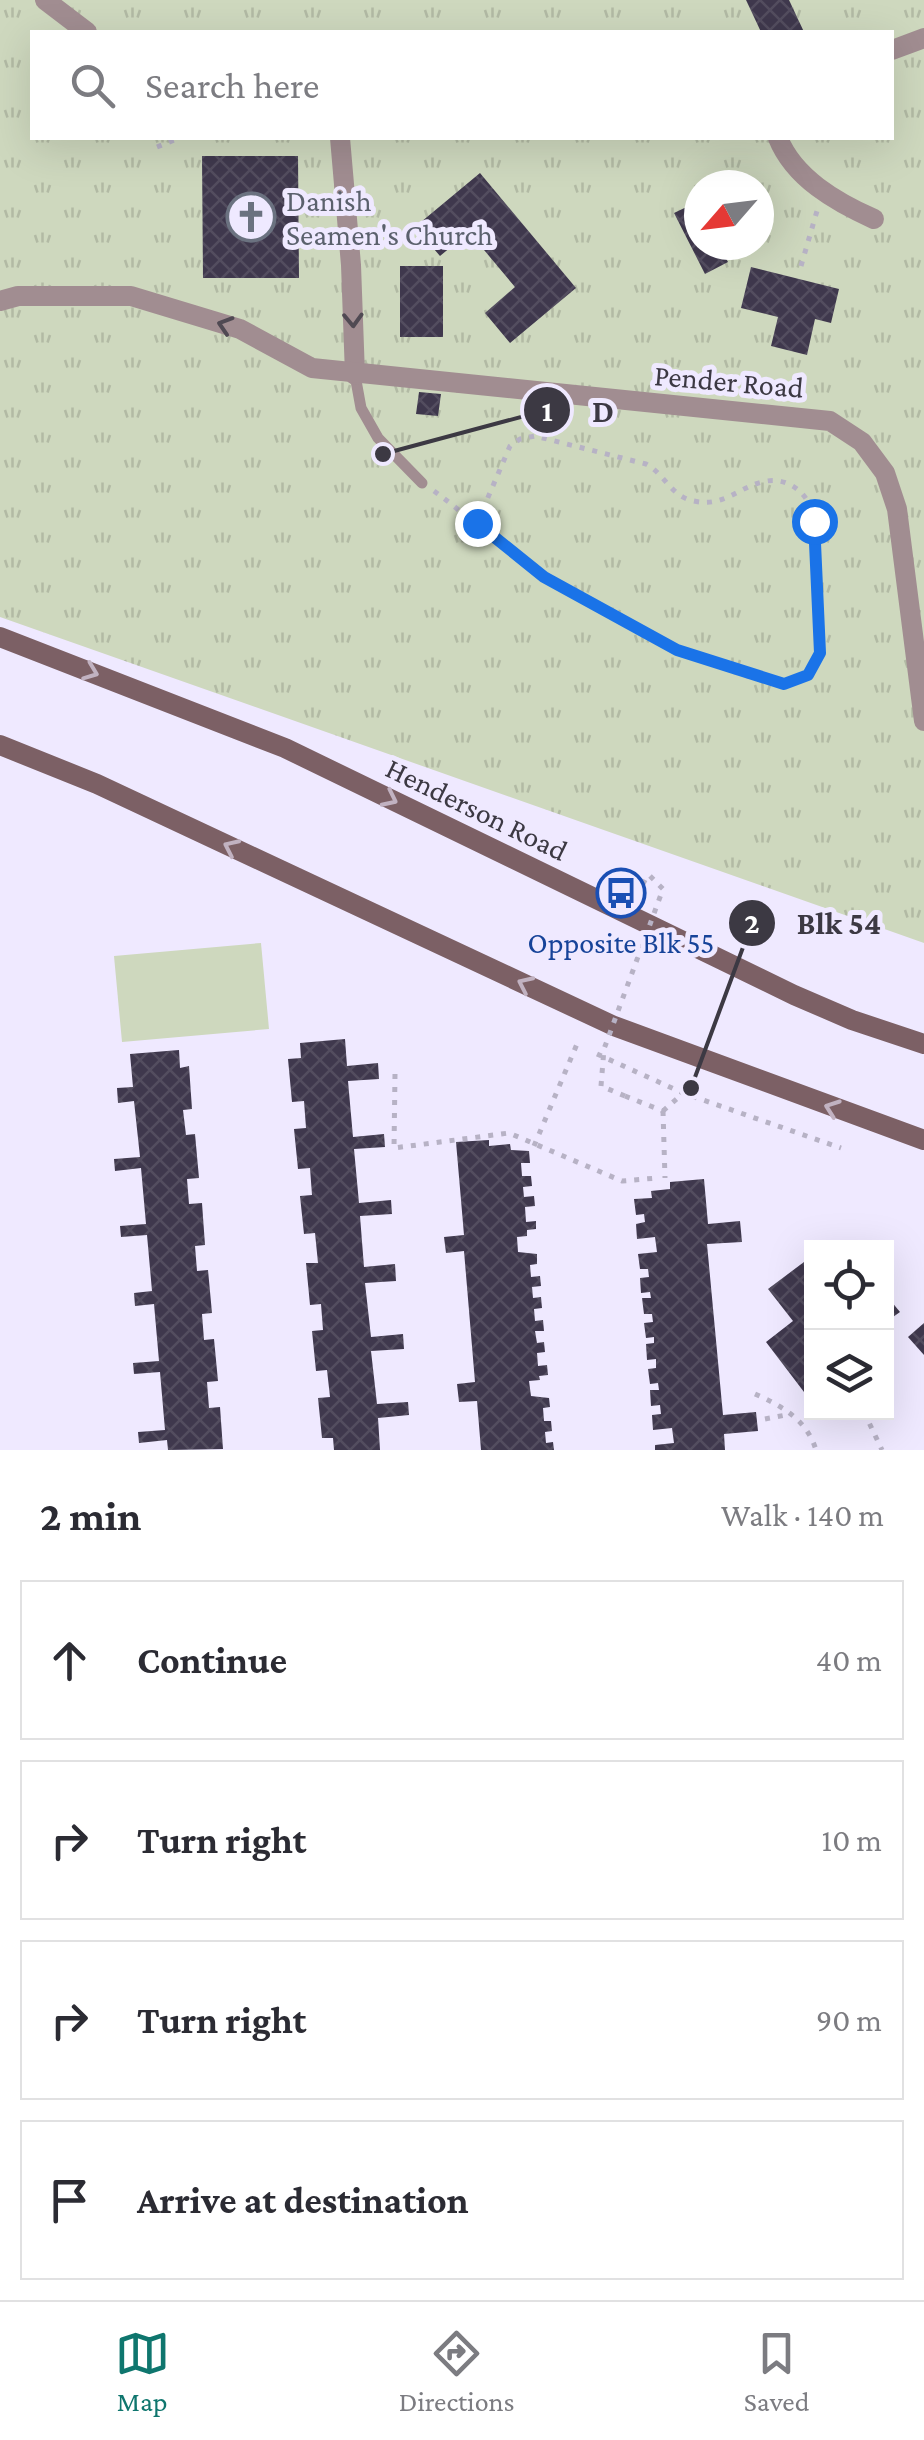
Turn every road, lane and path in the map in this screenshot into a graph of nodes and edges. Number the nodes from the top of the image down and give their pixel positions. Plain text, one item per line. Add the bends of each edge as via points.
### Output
1 (45, 0) edge
2 (84, 30) edge
3 (924, 38) edge
4 (894, 49) edge
5 (174, 140) edge
6 (340, 140) edge
7 (779, 140) edge
8 (158, 146) dead end
9 (818, 208) dead end
10 (874, 218) dead end
11 (801, 266) dead end
12 (0, 301) edge
13 (355, 374) junction
14 (422, 483) joint
15 (477, 523) junction
16 (0, 637) edge
17 (924, 721) edge
18 (0, 745) edge
19 (648, 874) dead end
20 (577, 1044) dead end
21 (924, 1044) edge
22 (598, 1054) dead end
23 (715, 1065) junction
24 (395, 1074) dead end
25 (683, 1093) junction
26 (663, 1111) junction
27 (924, 1140) edge
28 (534, 1146) junction
29 (841, 1148) dead end
30 (755, 1394) dead end
31 (791, 1414) junction
32 (765, 1420) dead end
33 (868, 1420) edge
34 (816, 1450) edge
35 (882, 1450) edge

1 - 2 street
3 - 4 street
5 - 8 path
6 -> 13 street
7 - 10 street via 806,178
9 - 11 path
13 -> 12 street, Pender Road via 312,368 240,329 131,296
13 - 14 lane via 360,408 378,438
13 - 17 street, Pender Road via 830,421 862,442 885,473 897,510
14 - 15 path
15 - 15 path via 544,577 677,650 784,684 808,675 820,653 814,521 807,499 790,484 766,481 715,502 694,502 646,464 535,436 510,446
16 -> 21 main road, Henderson Road via 285,748 794,994
23 -> 18 main road via 614,1026 98,784
19 - 26 path, bridge via 663,889 604,1049 601,1086
20 - 28 path
22 - 25 path
23 - 25 path
27 -> 23 main road
24 - 28 path via 394,1148 508,1133
25 - 26 path
25 - 29 path
26 - 28 path via 661,1178 622,1180
30 - 31 path
31 - 32 path
31 - 34 path via 812,1434
33 - 35 path

